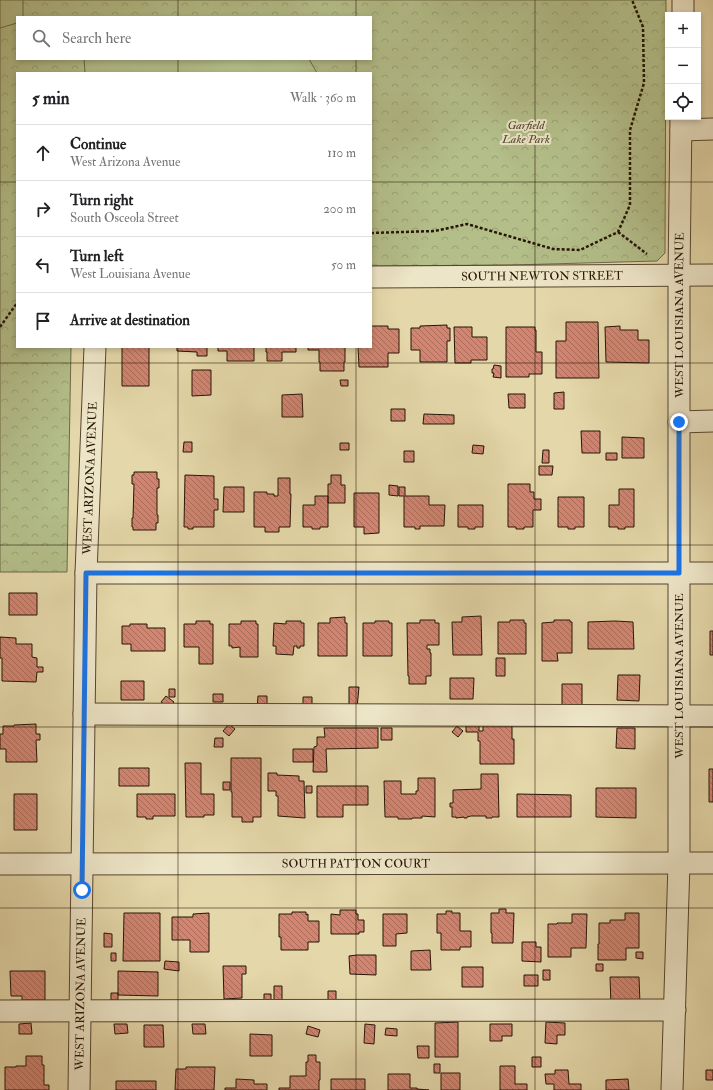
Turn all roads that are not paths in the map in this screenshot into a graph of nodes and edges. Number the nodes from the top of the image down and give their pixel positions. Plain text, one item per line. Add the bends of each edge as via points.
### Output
1 (683, 0) edge
2 (683, 12) edge
3 (681, 123) edge
4 (713, 129) edge
5 (679, 275) junction
6 (713, 275) edge
7 (372, 277) edge
8 (95, 348) edge
9 (679, 422) junction
10 (713, 422) edge
11 (86, 573) junction
12 (679, 573) junction
13 (713, 573) edge
14 (84, 714) junction
15 (679, 716) junction
16 (713, 716) edge
17 (82, 863) junction
18 (679, 863) junction
19 (713, 863) edge
20 (0, 864) edge
21 (675, 1010) junction
22 (0, 1011) edge
23 (80, 1011) junction
24 (79, 1090) edge
25 (672, 1090) edge

1 - 2 street
3 - 4 street
3 - 5 street, WEST LOUISIANA AVENUE
5 - 6 street, SOUTH NEWTON STREET
5 - 7 street, SOUTH NEWTON STREET
5 - 9 street, WEST LOUISIANA AVENUE
8 - 11 street, WEST ARIZONA AVENUE
9 - 10 street
9 - 12 street, WEST LOUISIANA AVENUE
11 - 12 street
11 - 14 street, WEST ARIZONA AVENUE
12 - 13 street
12 - 15 street, WEST LOUISIANA AVENUE
14 - 15 street
14 - 17 street, WEST ARIZONA AVENUE
15 - 16 street
15 - 18 street, WEST LOUISIANA AVENUE
17 - 18 street, SOUTH PATTON COURT
17 - 20 street, SOUTH PATTON COURT
17 - 23 street, WEST ARIZONA AVENUE
18 - 19 street, SOUTH PATTON COURT
18 - 21 street, WEST LOUISIANA AVENUE
21 - 23 street
21 - 25 street, WEST LOUISIANA AVENUE
22 - 23 street
23 - 24 street, WEST ARIZONA AVENUE

